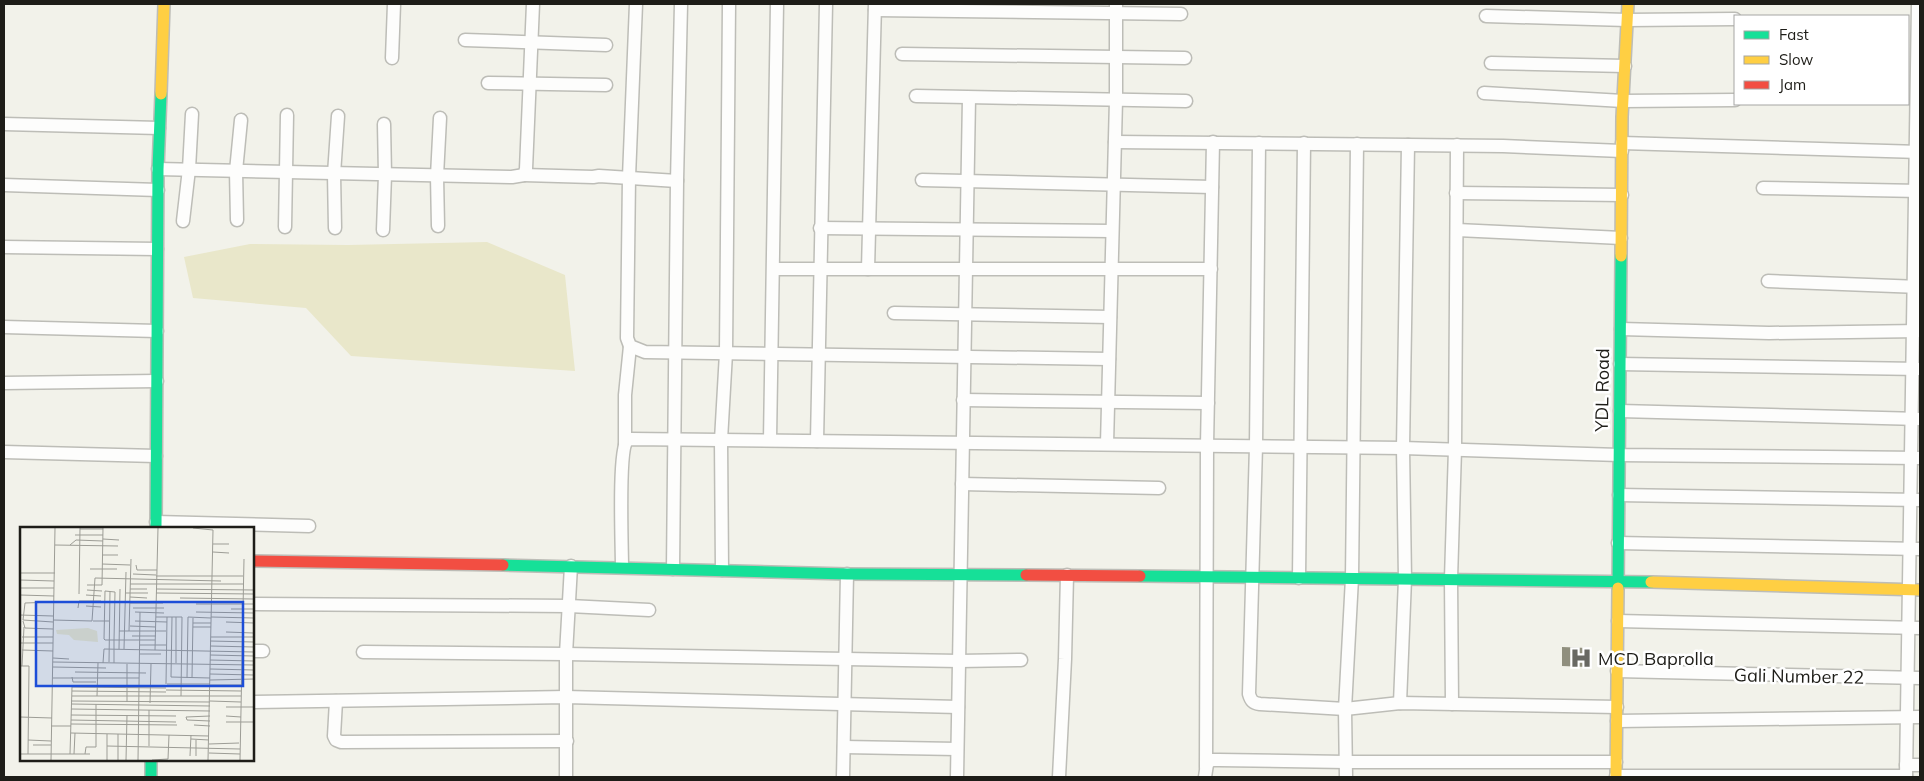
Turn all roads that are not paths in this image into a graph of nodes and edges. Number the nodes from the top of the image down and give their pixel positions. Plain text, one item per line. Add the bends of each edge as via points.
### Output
1 (164, 4) edge
2 (394, 4) edge
3 (532, 4) edge
4 (636, 4) edge
5 (681, 4) edge
6 (729, 4) edge
7 (777, 4) edge
8 (826, 4) edge
9 (1628, 4) edge
10 (1918, 4) edge
11 (875, 7) edge
12 (1116, 8) edge
13 (1182, 14) dead end
14 (1486, 16) dead end
15 (1734, 19) edge
16 (1627, 20) junction
17 (1915, 21) edge
18 (465, 40) dead end
19 (531, 42) junction
20 (606, 45) dead end
21 (902, 54) dead end
22 (1116, 57) junction
23 (392, 58) dead end
24 (1185, 58) dead end
25 (1491, 63) dead end
26 (1915, 63) edge
27 (1625, 66) junction
28 (488, 83) dead end
29 (530, 85) junction
30 (606, 85) dead end
31 (1484, 93) dead end
32 (916, 96) dead end
33 (969, 98) junction
34 (1116, 100) junction
35 (1734, 100) edge
36 (1186, 101) dead end
37 (1623, 101) junction
38 (1913, 104) edge
39 (192, 114) dead end
40 (287, 115) dead end
41 (338, 116) dead end
42 (440, 118) dead end
43 (241, 120) dead end
44 (4, 124) edge
45 (384, 124) dead end
46 (159, 128) junction
47 (1115, 142) junction
48 (1213, 142) junction
49 (1259, 143) junction
50 (1304, 144) junction
51 (1357, 144) junction
52 (1408, 145) junction
53 (1457, 145) junction
54 (1622, 147) junction
55 (1918, 152) edge
56 (158, 169) junction
57 (189, 170) junction
58 (236, 171) junction
59 (287, 172) junction
60 (334, 174) junction
61 (524, 174) junction
62 (385, 175) junction
63 (437, 176) junction
64 (629, 177) junction
65 (677, 180) junction
66 (922, 180) dead end
67 (968, 182) junction
68 (4, 185) edge
69 (1114, 185) junction
70 (1212, 187) junction
71 (1763, 188) dead end
72 (158, 190) junction
73 (1917, 191) edge
74 (1456, 193) junction
75 (1622, 195) junction
76 (237, 220) dead end
77 (183, 221) dead end
78 (438, 226) dead end
79 (285, 227) dead end
80 (334, 228) dead end
81 (820, 228) junction
82 (869, 228) junction
83 (382, 230) dead end
84 (967, 230) junction
85 (1457, 230) junction
86 (1112, 231) junction
87 (1621, 238) junction
88 (1917, 238) edge
89 (4, 247) edge
90 (157, 249) junction
91 (774, 269) junction
92 (819, 269) junction
93 (868, 269) junction
94 (1211, 269) junction
95 (966, 270) junction
96 (1111, 270) junction
97 (1768, 281) dead end
98 (1917, 286) edge
99 (894, 313) dead end
100 (965, 314) junction
101 (1110, 317) junction
102 (4, 327) edge
103 (1620, 329) junction
104 (157, 331) junction
105 (1917, 331) edge
106 (630, 346) junction
107 (676, 353) junction
108 (726, 353) junction
109 (772, 354) junction
110 (818, 355) junction
111 (964, 357) junction
112 (1109, 359) junction
113 (1620, 364) junction
114 (1916, 369) edge
115 (157, 382) junction
116 (4, 383) edge
117 (963, 400) junction
118 (1108, 402) junction
119 (1208, 403) junction
120 (1620, 411) junction
121 (1916, 419) edge
122 (675, 439) junction
123 (720, 440) junction
124 (770, 440) junction
125 (817, 441) junction
126 (963, 442) junction
127 (625, 444) junction
128 (1106, 444) junction
129 (1207, 445) junction
130 (1256, 446) junction
131 (1300, 446) junction
132 (1353, 447) junction
133 (1403, 448) junction
134 (1455, 449) junction
135 (4, 452) edge
136 (1619, 455) junction
137 (156, 456) junction
138 (1916, 457) edge
139 (962, 484) junction
140 (1159, 488) dead end
141 (1619, 495) junction
142 (1916, 500) edge
143 (156, 525) edge
144 (309, 526) dead end
145 (1618, 543) junction
146 (1915, 549) edge
147 (254, 561) edge
148 (571, 566) junction
149 (622, 568) junction
150 (673, 569) junction
151 (722, 570) junction
152 (847, 574) junction
153 (961, 575) junction
154 (1067, 575) junction
155 (1206, 576) junction
156 (1252, 577) junction
157 (1299, 578) junction
158 (1352, 578) junction
159 (1405, 579) junction
160 (1451, 579) junction
161 (1618, 582) junction
162 (1915, 590) edge
163 (254, 604) edge
164 (569, 606) junction
165 (648, 610) dead end
166 (1618, 621) junction
167 (1915, 628) edge
168 (363, 652) dead end
169 (566, 654) junction
170 (846, 658) junction
171 (1020, 660) dead end
172 (959, 661) junction
173 (1617, 672) junction
174 (1914, 678) edge
175 (566, 697) junction
176 (336, 701) junction
177 (254, 702) edge
178 (1400, 703) junction
179 (845, 704) junction
180 (1452, 704) junction
181 (958, 707) junction
182 (1617, 707) junction
183 (1345, 708) junction
184 (1914, 717) edge
185 (1617, 721) junction
186 (567, 741) junction
187 (844, 747) junction
188 (958, 749) junction
189 (151, 761) edge
190 (1346, 762) junction
191 (1616, 762) junction
192 (1920, 765) edge
193 (1205, 772) edge
194 (1906, 773) edge
195 (1616, 776) edge
196 (151, 777) edge
197 (566, 777) edge
198 (843, 777) edge
199 (957, 777) edge
200 (1059, 777) edge
201 (1346, 777) edge

1 - 46 street
2 - 23 street
3 - 19 street
4 - 64 street
5 - 65 street
6 - 108 street
7 - 91 street
8 - 81 street
9 - 16 street, YDL Road
10 - 17 street
11 - 12 street via 1057,14
11 - 82 street
12 - 13 street
12 - 22 street
14 - 16 street
15 - 16 street
16 - 27 street, YDL Road
17 - 26 street
18 - 19 street
19 - 20 street
19 - 29 street
21 - 22 street
22 - 24 street
22 - 34 street
25 - 27 street
26 - 38 street
27 - 37 street, YDL Road
28 - 29 street
29 - 30 street
29 - 61 street
31 - 37 street
32 - 33 street
33 - 34 street
33 - 67 street
34 - 36 street
34 - 47 street
35 - 37 street
37 - 54 street, YDL Road
38 - 55 street
39 - 57 street
40 - 59 street
41 - 60 street
42 - 63 street
43 - 58 street
44 - 46 street
45 - 62 street
46 - 56 street
47 - 48 street
47 - 69 street
48 - 49 street
48 - 70 street
49 - 50 street
49 - 130 street
50 - 51 street
50 - 131 street
51 - 52 street
51 - 132 street
52 - 53 street
52 - 133 street
53 - 54 street
53 - 74 street
54 - 55 street
54 - 75 street, YDL Road
55 - 73 street
56 - 57 street
56 - 72 street
57 - 58 street
57 - 77 street
58 - 59 street
58 - 76 street
59 - 60 street
59 - 79 street
60 - 62 street
60 - 80 street
61 - 63 street via 512,177
61 - 64 street
62 - 63 street
62 - 83 street
63 - 78 street
64 - 65 street
64 - 106 street via 627,338
65 - 107 street
66 - 67 street
67 - 69 street
67 - 84 street
68 - 72 street
69 - 70 street
69 - 86 street
70 - 94 street
71 - 73 street
72 - 90 street
73 - 88 street
74 - 75 street
74 - 85 street
75 - 87 street, YDL Road
81 - 82 street
81 - 92 street
82 - 84 street
82 - 93 street
84 - 86 street
84 - 95 street
85 - 87 street
85 - 134 street
86 - 96 street
87 - 103 street, YDL Road
88 - 98 street
89 - 90 street
90 - 104 street
91 - 92 street
91 - 109 street
92 - 93 street
92 - 110 street
93 - 95 street
94 - 96 street
94 - 119 street
95 - 96 street
95 - 100 street
96 - 101 street
97 - 98 street
98 - 105 street
99 - 100 street
100 - 101 street
100 - 111 street
101 - 112 street
102 - 104 street
103 - 105 street via 1769,333
103 - 113 street, YDL Road
104 - 115 street
105 - 114 street
106 - 107 street via 644,352
106 - 127 street
107 - 108 street
107 - 122 street
108 - 109 street
108 - 123 street
109 - 110 street
109 - 124 street
110 - 111 street
110 - 125 street
111 - 112 street
111 - 117 street
112 - 118 street
113 - 114 street
113 - 120 street, YDL Road
114 - 121 street
115 - 116 street
115 - 137 street
117 - 118 street
117 - 126 street
118 - 119 street
118 - 128 street
119 - 129 street
120 - 121 street
120 - 136 street, YDL Road
121 - 138 street
122 - 123 street
122 - 127 street via 632,439
122 - 150 street
123 - 124 street
123 - 151 street
124 - 125 street
125 - 126 street
126 - 128 street
126 - 139 street
127 - 149 street via 621,488
128 - 129 street
129 - 130 street
129 - 155 street
130 - 131 street
130 - 156 street
131 - 132 street
131 - 157 street
132 - 133 street
132 - 158 street
133 - 134 street
133 - 159 street
134 - 136 street
134 - 160 street
135 - 137 street
136 - 138 street
136 - 141 street, YDL Road
137 - 143 street
138 - 142 street
139 - 140 street
139 - 153 street
141 - 142 street
141 - 145 street, YDL Road
142 - 146 street
143 - 144 street
145 - 146 street
145 - 161 street, YDL Road
146 - 162 street
147 - 148 street
148 - 149 street
148 - 164 street
149 - 150 street
150 - 151 street
151 - 152 street
152 - 153 street
152 - 170 street
153 - 154 street
153 - 172 street
154 - 155 street
154 - 200 street
155 - 156 street
155 - 193 street
156 - 157 street
156 - 183 street via 1251,700 1255,704
157 - 158 street
158 - 159 street
158 - 183 street
159 - 160 street
159 - 178 street
160 - 161 street
160 - 180 street
161 - 162 street
161 - 166 street, YDL Road
162 - 167 street
163 - 164 street
164 - 165 street
164 - 169 street
166 - 167 street
166 - 173 street, YDL Road
167 - 174 street
168 - 169 street
169 - 170 street
169 - 175 street
170 - 172 street
170 - 179 street
171 - 172 street
172 - 181 street
173 - 174 street, Gali Number 22
173 - 182 street, YDL Road
174 - 184 street
175 - 176 street
175 - 179 street
175 - 186 street
176 - 177 street
176 - 186 street via 334,736 341,742
178 - 180 street
178 - 183 street
179 - 181 street
179 - 187 street
180 - 182 street
181 - 188 street
182 - 185 street, YDL Road
183 - 190 street
184 - 185 street
184 - 194 street
185 - 191 street, YDL Road
186 - 197 street
187 - 188 street
187 - 198 street
188 - 199 street
189 - 196 street
190 - 191 street
190 - 193 street via 1211,760
190 - 201 street
191 - 195 street, YDL Road
192 - 194 street
194 - 195 street

